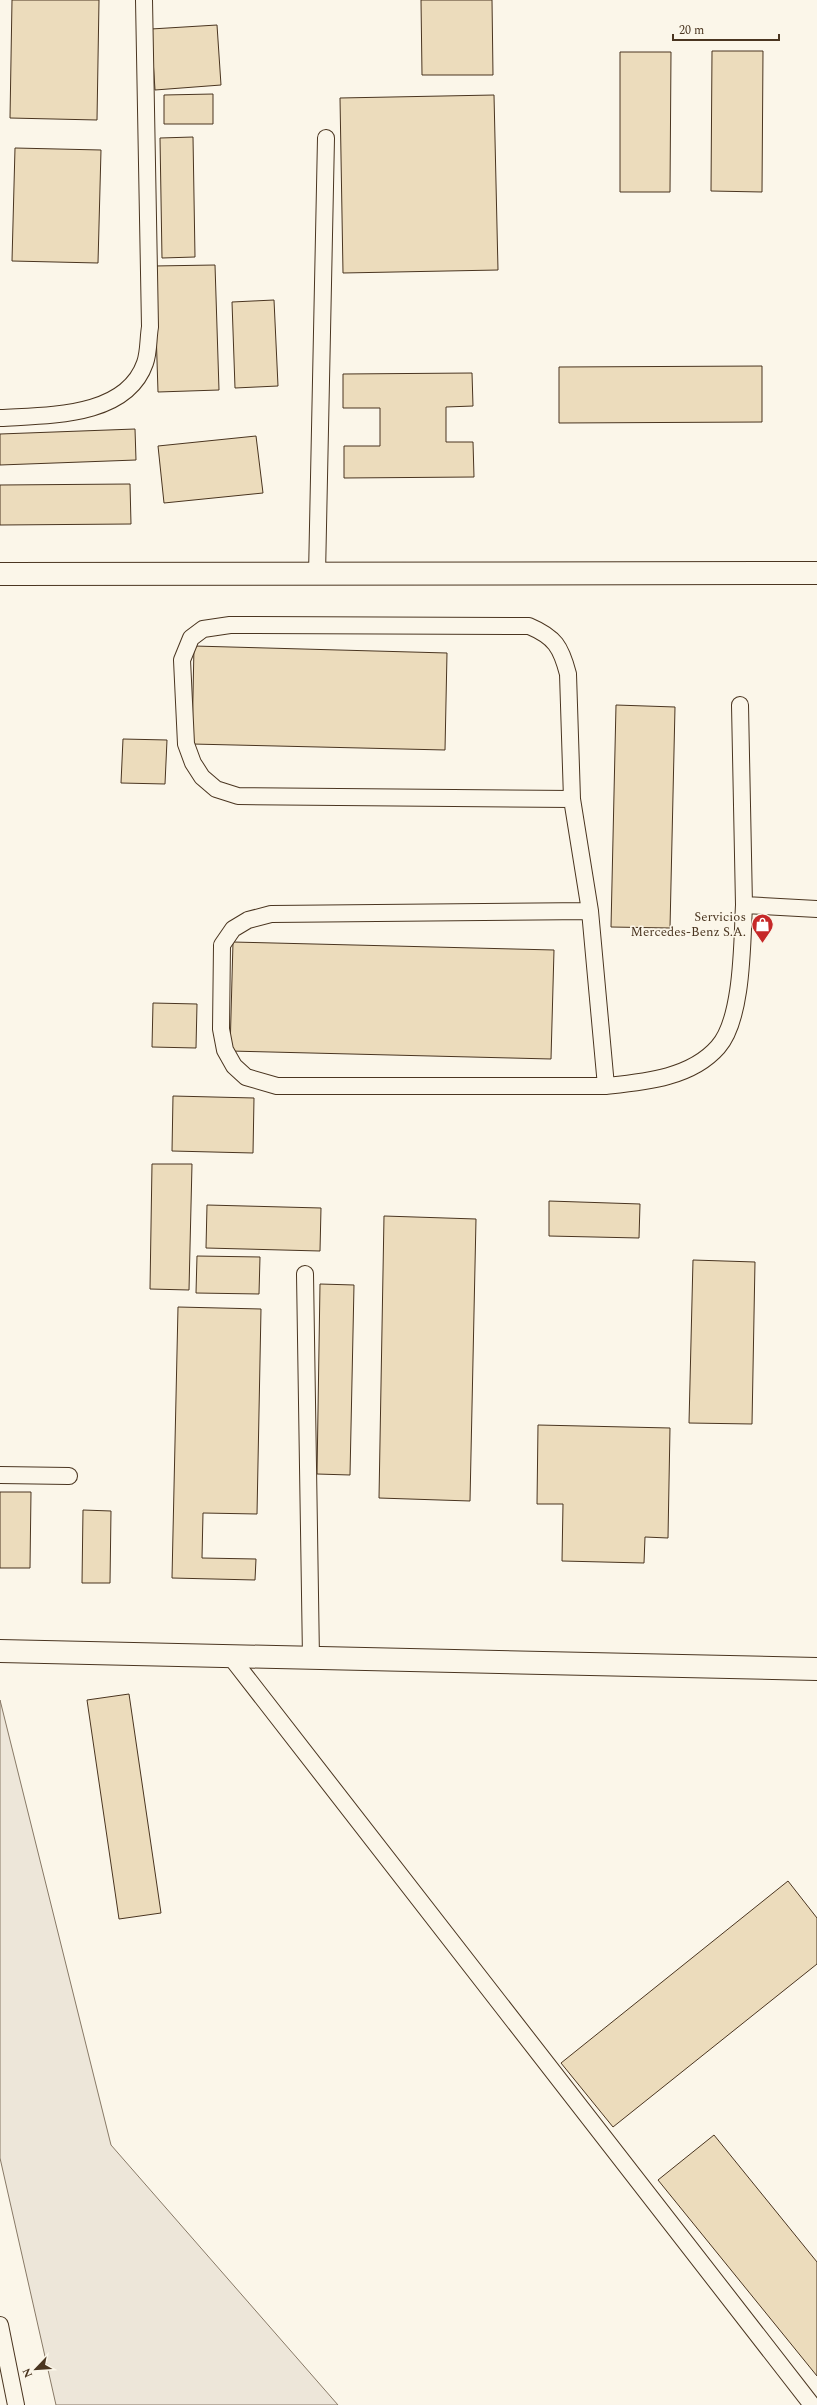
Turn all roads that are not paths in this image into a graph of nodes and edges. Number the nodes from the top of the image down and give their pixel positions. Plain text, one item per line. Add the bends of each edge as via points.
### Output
1 (144, 0) edge
2 (326, 138) dead end
3 (0, 418) edge
4 (817, 573) edge
5 (0, 574) edge
6 (317, 575) junction
7 (740, 705) dead end
8 (572, 798) junction
9 (744, 905) junction
10 (817, 909) edge
11 (590, 911) junction
12 (606, 1086) junction
13 (305, 1274) dead end
14 (0, 1475) edge
15 (70, 1476) dead end
16 (0, 1651) edge
17 (230, 1656) junction
18 (311, 1658) junction
19 (817, 1669) edge
20 (0, 2325) edge
21 (16, 2405) edge
22 (812, 2405) edge

1 - 3 lane via 150,326 145,363 128,389 100,405 70,414
2 - 6 lane
4 - 6 street
5 - 6 street
7 - 9 lane
8 - 8 lane via 238,796 216,789 202,777 186,744 182,660 191,638 203,629 230,625 529,626 546,633 564,657 568,674
8 - 11 lane
9 - 10 lane
9 - 12 lane via 738,987 731,1024 718,1047 696,1064 674,1074 645,1082
11 - 12 lane
11 - 12 lane via 271,914 248,920 233,928 222,945 221,1030 225,1050 234,1066 246,1077 277,1086
13 - 18 lane
14 - 15 lane
16 - 17 street
17 - 18 street
17 - 22 lane
18 - 19 street
20 - 21 lane

